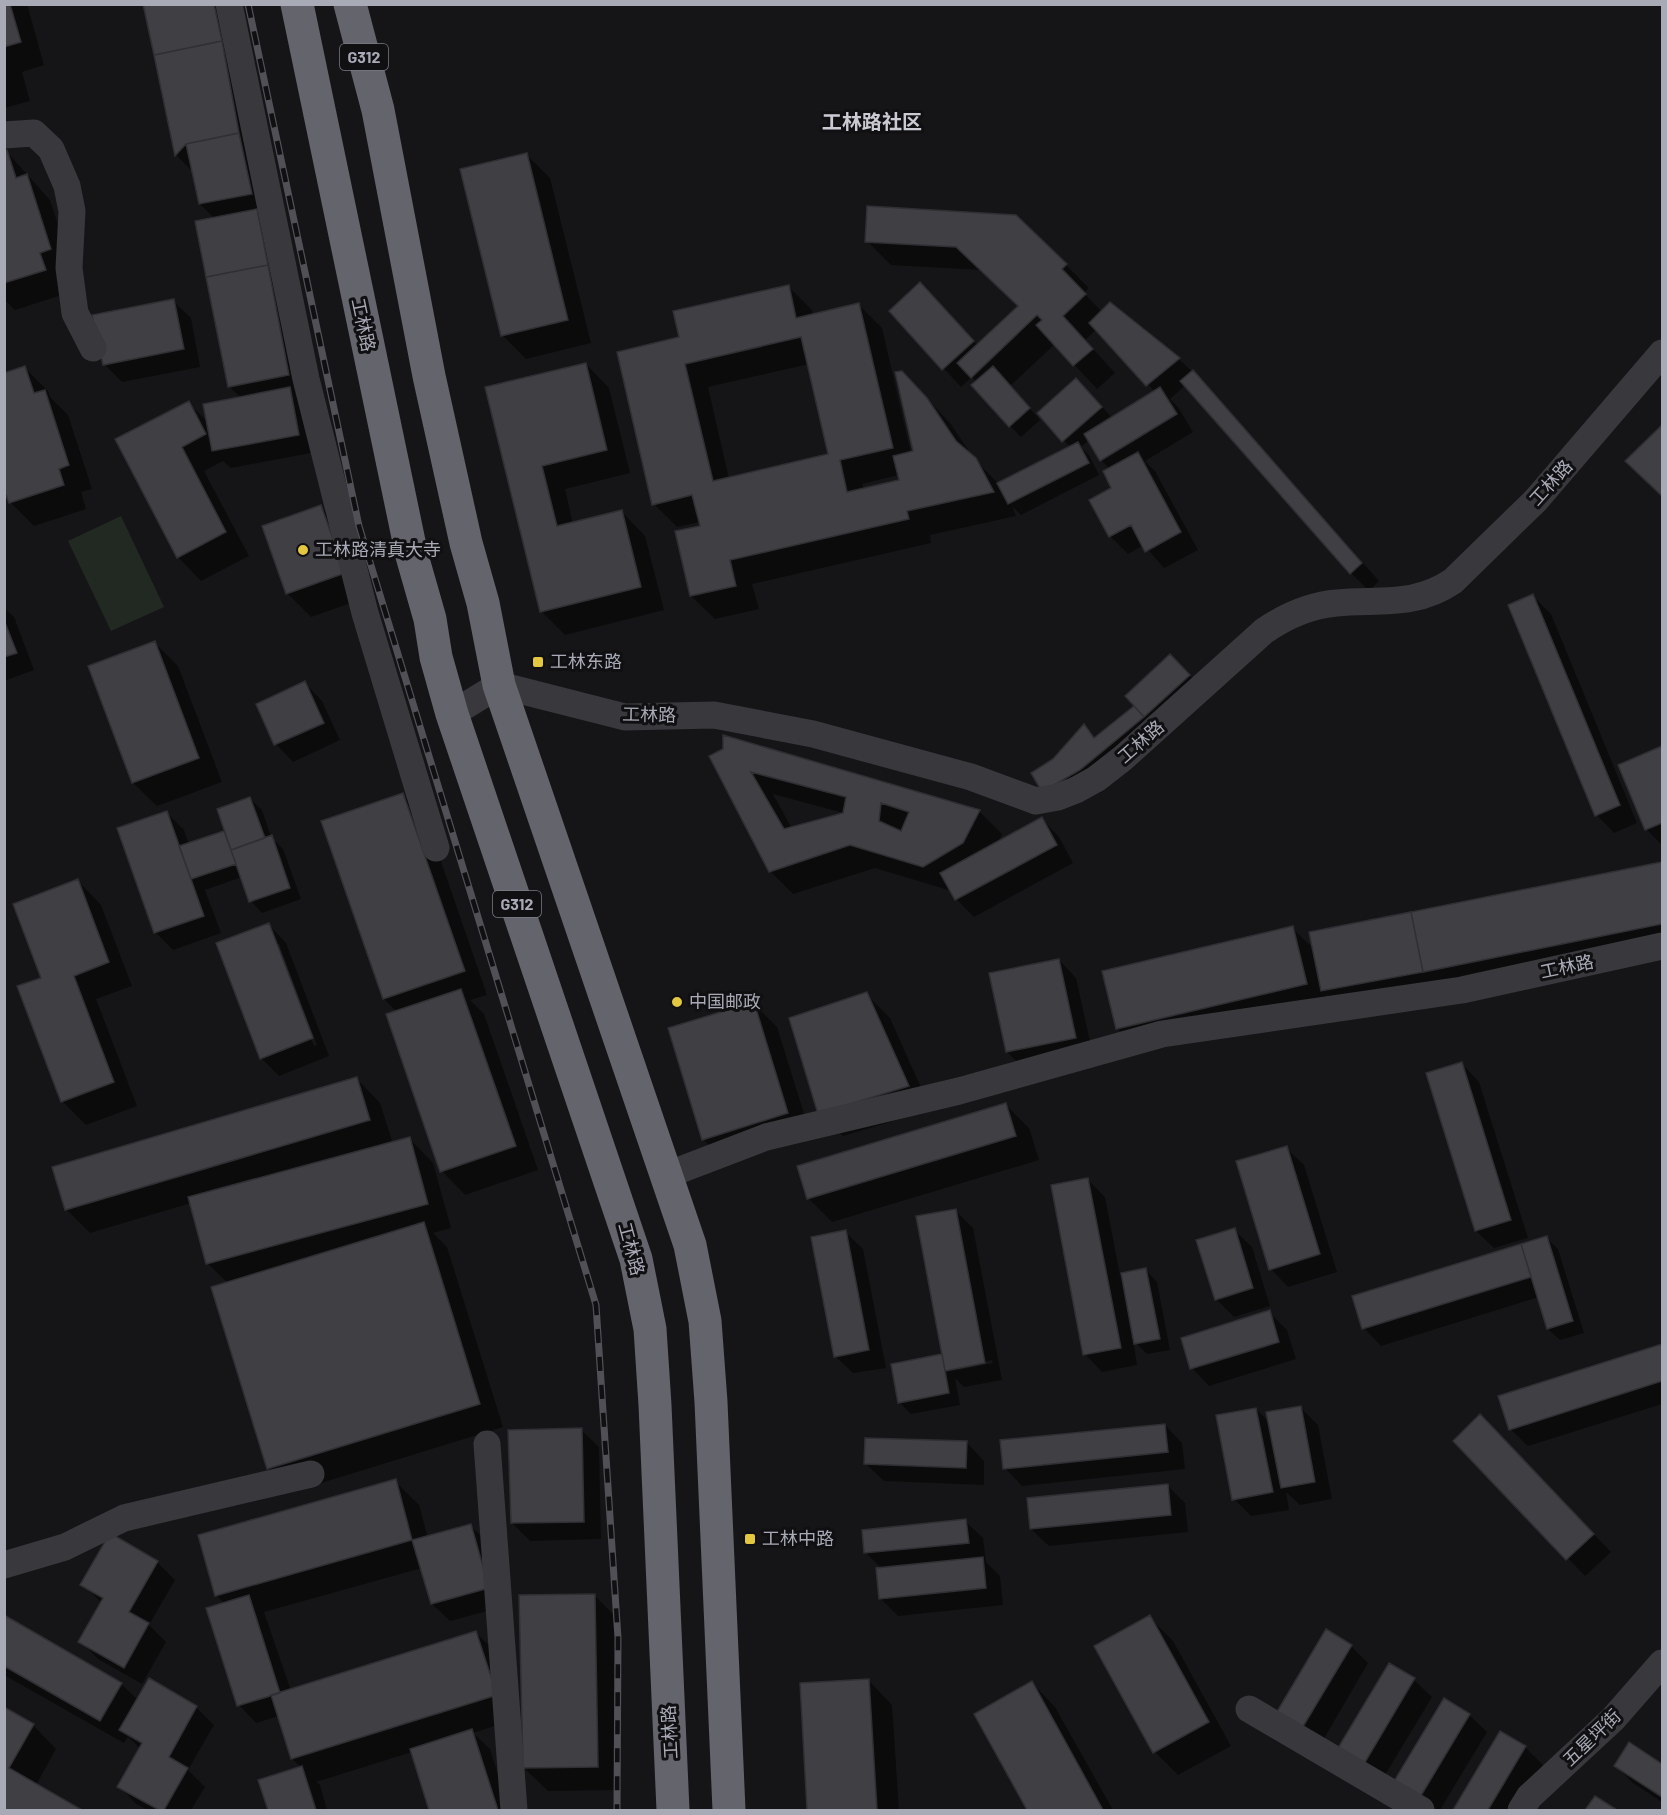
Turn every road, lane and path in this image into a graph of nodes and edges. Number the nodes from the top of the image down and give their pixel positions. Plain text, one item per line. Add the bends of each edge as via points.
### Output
1 (230, 4) edge
2 (297, 4) edge
3 (350, 4) edge
4 (366, 4) edge
5 (378, 110) junction
6 (4, 135) edge
7 (93, 348) dead end
8 (1662, 352) edge
9 (499, 685) junction
10 (452, 714) junction
11 (436, 848) dead end
12 (1662, 946) edge
13 (668, 1175) junction
14 (487, 1444) dead end
15 (311, 1474) dead end
16 (4, 1565) edge
17 (1658, 1676) edge
18 (1249, 1709) dead end
19 (514, 1810) edge
20 (673, 1810) edge
21 (729, 1810) edge
22 (1421, 1810) edge
23 (1521, 1810) edge

1 - 11 street via 306,379 365,613
2 - 10 highway, 工林路 / G312 via 412,556
3 - 5 highway, G312
4 - 5 highway
5 - 9 highway, G312 via 429,376
6 - 7 street via 34,133 51,149 67,186 72,211 69,268 75,313
8 - 9 street, 工林路 via 1536,500 1452,581 1422,597 1334,603 1282,619 1123,758 1096,779 1058,797 1036,801 971,777 813,734 714,715 625,717
9 - 10 street
9 - 13 highway, G312
10 - 20 highway, 工林路 / G312 via 614,1192 638,1270 650,1329
12 - 13 street, 工林路 via 1462,990 1162,1034 959,1091 766,1137
13 - 21 highway, G312 via 690,1245 705,1321
14 - 19 street
15 - 16 street via 124,1518 64,1546
17 - 23 street, 五星坪街 via 1529,1797
18 - 22 street

